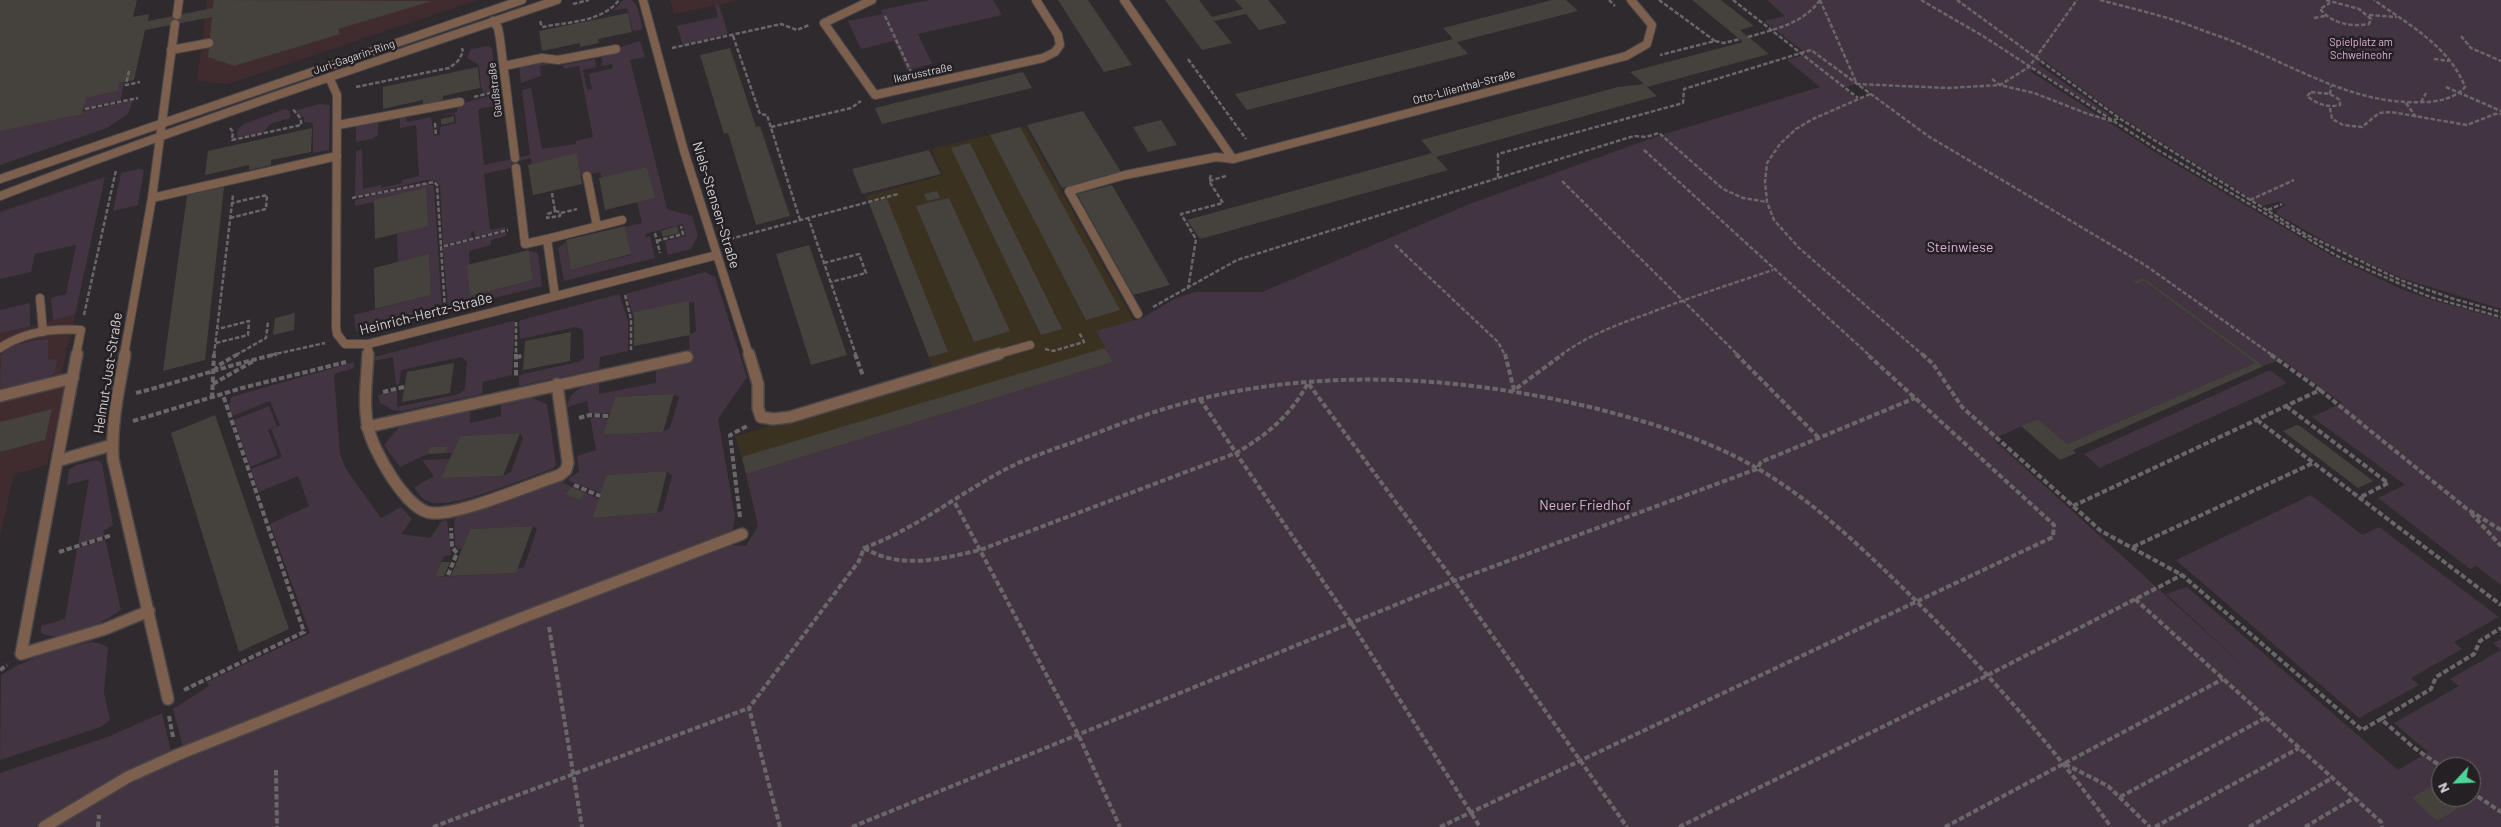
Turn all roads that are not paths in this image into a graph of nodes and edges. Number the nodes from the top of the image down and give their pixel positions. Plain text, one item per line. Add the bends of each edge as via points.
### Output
1 (179, 0) edge
2 (522, 0) edge
3 (557, 0) edge
4 (643, 0) edge
5 (872, 0) edge
6 (1036, 0) edge
7 (1124, 0) edge
8 (1631, 0) edge
9 (177, 15) dead end
10 (493, 20) junction
11 (175, 24) dead end
12 (210, 42) dead end
13 (616, 49) dead end
14 (171, 50) junction
15 (504, 66) junction
16 (329, 77) junction
17 (460, 102) road end
18 (160, 123) junction
19 (338, 125) junction
20 (159, 137) junction
21 (338, 156) junction
22 (515, 158) dead end
23 (1233, 159) junction
24 (516, 168) dead end
25 (587, 176) dead end
26 (0, 179) edge
27 (0, 196) edge
28 (152, 198) junction
29 (622, 220) dead end
30 (597, 226) junction
31 (547, 239) junction
32 (718, 255) junction
33 (555, 296) junction
34 (40, 298) dead end
35 (1138, 314) road end
36 (43, 332) junction
37 (368, 344) junction
38 (1030, 344) dead end
39 (0, 348) edge
40 (687, 357) dead end
41 (73, 378) junction
42 (557, 384) junction
43 (0, 396) edge
44 (367, 427) junction
45 (112, 445) junction
46 (57, 461) junction
47 (742, 534) dead end
48 (149, 610) junction
49 (168, 699) road end
50 (44, 827) edge

1 - 9 street
2 - 18 street, Juri-Gagarin-Ring
3 - 10 street, Juri-Gagarin-Ring
4 - 32 street, Niels-Stensen-Straße via 684,151
5 - 6 street, Ikarusstraße via 824,23 875,95 1043,58 1055,52 1060,45 1058,36
7 - 23 street
8 - 23 street, Otto-Lilienthal-Straße via 1652,26 1646,44 1626,56
10 - 15 street, Gaußstraße via 498,28
10 - 16 street, Juri-Gagarin-Ring
11 - 14 street
12 - 14 street
13 - 15 street
14 - 18 street
15 - 22 street, Gaußstraße
16 - 19 street via 337,95
16 - 20 street, Juri-Gagarin-Ring
17 - 19 street
18 - 20 street
18 - 26 street, Juri-Gagarin-Ring
19 - 21 street
20 - 27 street, Juri-Gagarin-Ring
20 - 28 street, Helmut-Just-Straße
21 - 28 street
21 - 37 street, Heinrich-Hertz-Straße via 336,327 345,344
23 - 35 street via 1216,157 1069,191
24 - 31 street via 525,244
25 - 30 street
28 - 45 street, Helmut-Just-Straße via 117,398
29 - 30 street
30 - 31 street
31 - 33 street
32 - 33 street, Heinrich-Hertz-Straße
32 - 38 street, Niels-Stensen-Straße via 758,384 761,417 790,417
33 - 37 street, Heinrich-Hertz-Straße
34 - 36 street
36 - 39 street via 11,341
36 - 41 street via 65,328 81,330
37 - 44 street
40 - 42 street
41 - 43 street
41 - 46 street
42 - 44 street
42 - 44 street via 568,464 566,470 560,475 452,510 435,513 422,511 412,504 373,447
45 - 46 street
45 - 48 street, Helmut-Just-Straße
46 - 48 street via 21,654 105,630
47 - 50 street via 177,755 133,774
48 - 49 street, Helmut-Just-Straße

